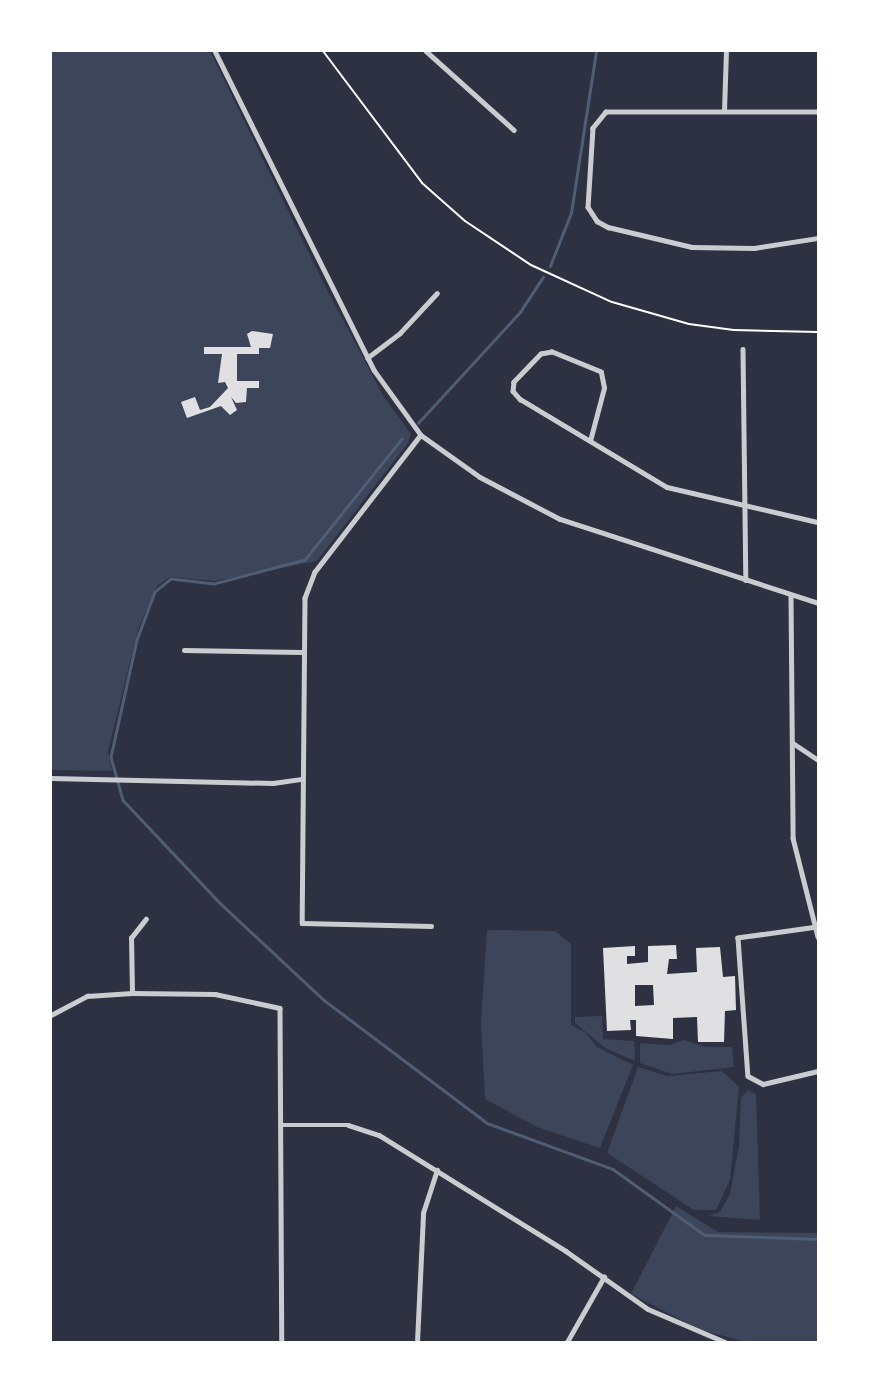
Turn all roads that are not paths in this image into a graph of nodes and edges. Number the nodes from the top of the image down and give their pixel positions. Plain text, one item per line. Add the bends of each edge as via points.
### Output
1 (215, 51) edge
2 (426, 51) edge
3 (726, 51) edge
4 (724, 111) junction
5 (818, 112) edge
6 (514, 130) dead end
7 (818, 237) edge
8 (437, 293) dead end
9 (743, 349) dead end
10 (367, 358) junction
11 (421, 435) junction
12 (590, 441) junction
13 (743, 507) junction
14 (818, 522) edge
15 (746, 580) junction
16 (791, 595) junction
17 (818, 603) edge
18 (184, 650) dead end
19 (302, 652) junction
20 (793, 743) junction
21 (818, 760) edge
22 (51, 778) edge
23 (302, 779) junction
24 (146, 919) dead end
25 (431, 926) dead end
26 (817, 927) edge
27 (818, 937) edge
28 (132, 993) junction
29 (51, 1015) edge
30 (818, 1071) edge
31 (281, 1125) junction
32 (437, 1170) junction
33 (604, 1277) junction
34 (282, 1342) edge
35 (417, 1342) edge
36 (567, 1342) edge
37 (724, 1342) edge

1 - 10 street
2 - 6 street
3 - 4 street
4 - 5 street
4 - 7 street via 610,111 600,116 593,128 589,207 593,216 622,232 692,247 754,248
8 - 10 street via 400,333
9 - 13 street
10 - 11 street via 397,408
11 - 15 street via 480,477 559,519
11 - 19 street via 315,572 305,598
12 - 12 street via 604,382 597,368 546,352 514,382 513,391
12 - 13 street via 667,487
13 - 14 street
13 - 15 street
15 - 16 street
16 - 17 street
16 - 20 street
18 - 19 street
19 - 23 street
20 - 21 street
20 - 26 street via 793,838
22 - 23 street via 272,783
23 - 25 street via 302,923
24 - 28 street via 131,939
26 - 27 street
26 - 30 street via 738,938 748,1076 763,1084
28 - 29 street via 87,996
28 - 31 street via 215,995 280,1008
31 - 32 street via 360,1128
31 - 34 street
32 - 33 street
32 - 35 street via 423,1213
33 - 36 street
33 - 37 street via 663,1317

